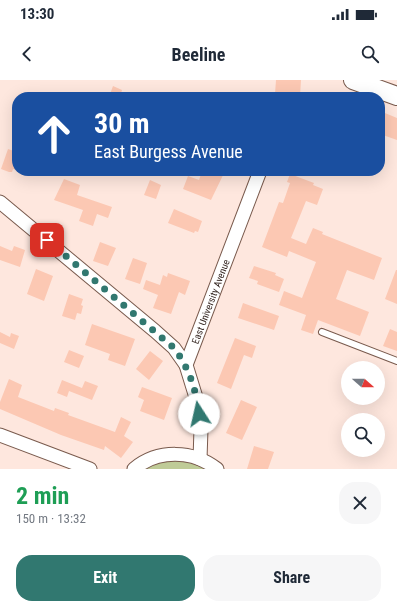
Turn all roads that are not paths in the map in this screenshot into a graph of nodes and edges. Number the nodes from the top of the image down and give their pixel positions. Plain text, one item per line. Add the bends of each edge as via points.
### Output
1 (353, 80) edge
2 (384, 92) edge
3 (258, 176) edge
4 (0, 202) edge
5 (322, 332) dead end
6 (397, 361) edge
7 (186, 365) junction
8 (0, 435) edge
9 (200, 459) junction
10 (90, 469) edge
11 (134, 469) edge
12 (217, 469) edge

1 - 2 street
3 - 7 street, East University Avenue
4 - 7 street via 155,331 174,348
5 - 6 lane
7 - 9 street via 198,404 201,429
8 - 10 street
9 - 11 street via 180,454 166,455 151,459
9 - 12 street

